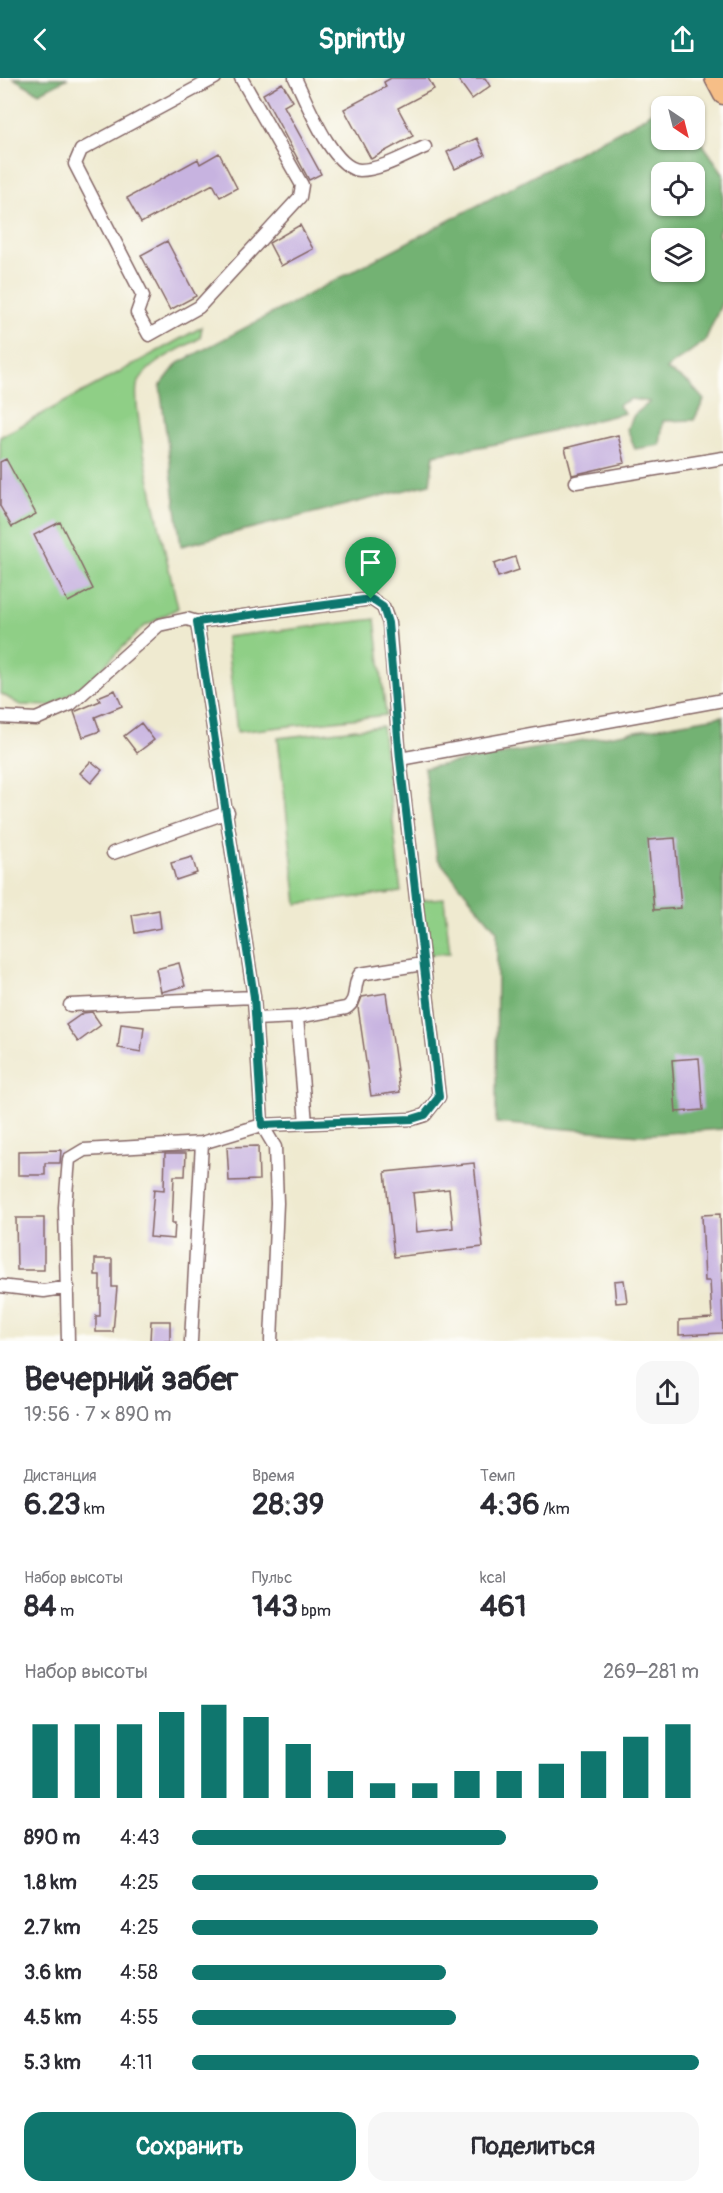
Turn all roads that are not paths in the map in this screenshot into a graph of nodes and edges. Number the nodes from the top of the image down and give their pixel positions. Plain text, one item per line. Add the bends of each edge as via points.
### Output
1 (215, 78) edge
2 (242, 78) edge
3 (295, 78) edge
4 (714, 78) edge
5 (723, 95) edge
6 (425, 147) dead end
7 (723, 458) edge
8 (576, 482) dead end
9 (197, 622) junction
10 (723, 700) edge
11 (0, 717) edge
12 (400, 759) junction
13 (228, 812) junction
14 (113, 853) dead end
15 (423, 964) junction
16 (254, 997) junction
17 (70, 1005) dead end
18 (297, 1017) junction
19 (255, 1019) junction
20 (306, 1123) junction
21 (262, 1125) junction
22 (202, 1143) junction
23 (0, 1286) edge
24 (68, 1287) junction
25 (68, 1341) edge
26 (191, 1341) edge
27 (271, 1341) edge

1 - 2 street via 81,150 75,164 143,296 137,313 149,335 200,308 300,197 302,185
3 - 6 street via 329,144 347,165 359,170 379,166
4 - 5 highway
7 - 8 street
9 - 11 street via 187,619 159,625 71,704 36,719
9 - 12 street via 371,599 383,607 388,623
9 - 13 street
10 - 12 street
12 - 15 street
13 - 14 street
13 - 16 street
15 - 18 street via 360,974 355,980 351,1006
15 - 20 street via 439,1097 434,1107 412,1119
16 - 17 street
16 - 19 street
18 - 19 street
18 - 20 street
19 - 21 street
20 - 21 street
21 - 22 street
21 - 27 street via 275,1147 277,1203
22 - 24 street via 84,1150 69,1159 65,1208
22 - 26 street
23 - 24 street via 44,1292
24 - 25 street

